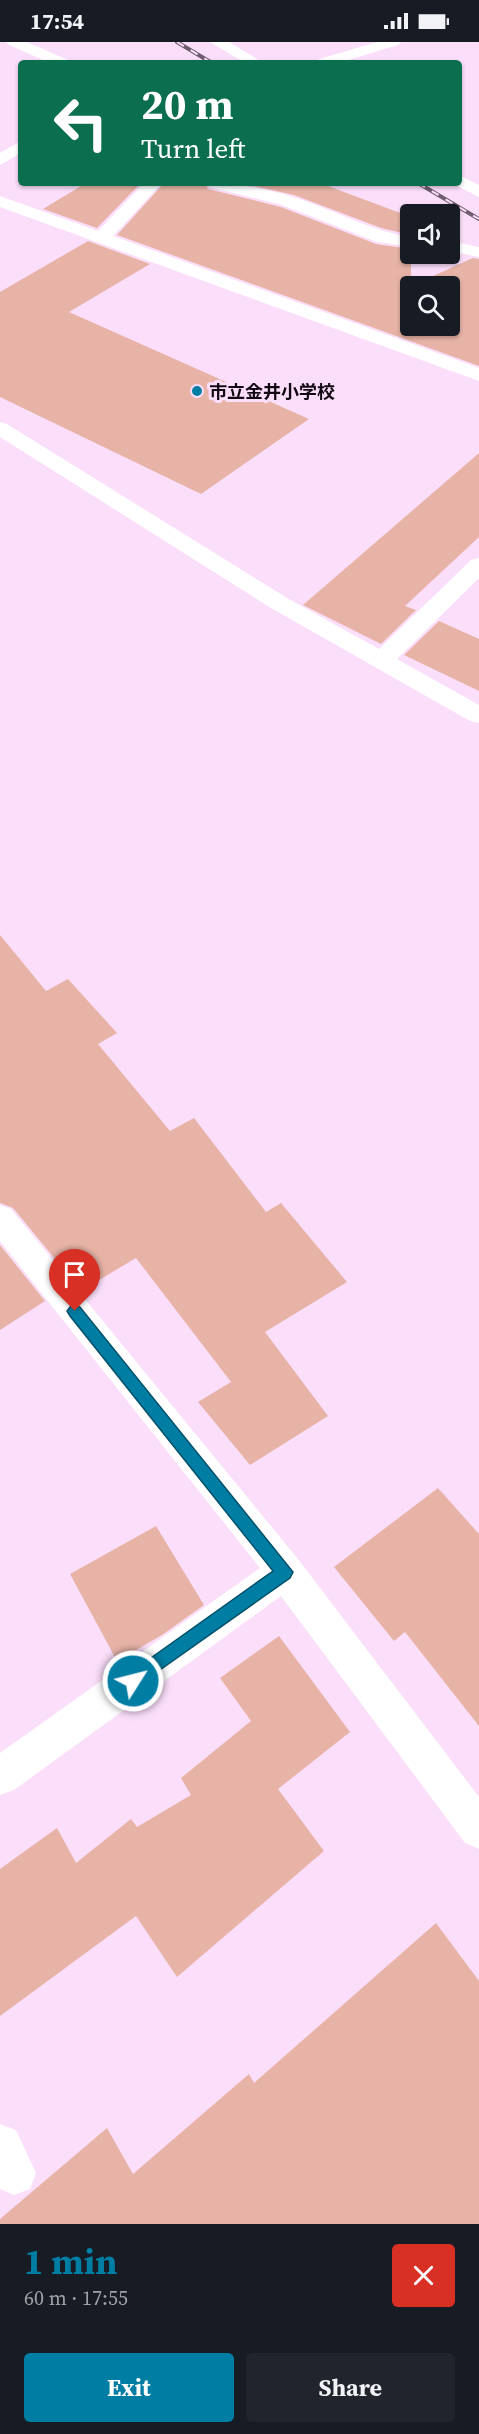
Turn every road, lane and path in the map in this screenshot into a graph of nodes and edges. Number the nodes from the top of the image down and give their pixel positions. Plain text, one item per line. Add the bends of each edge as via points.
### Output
1 (14, 42) edge
2 (218, 42) edge
3 (393, 42) edge
4 (56, 60) edge
5 (251, 60) edge
6 (331, 60) edge
7 (18, 148) edge
8 (0, 159) edge
9 (462, 182) edge
10 (151, 186) edge
11 (227, 186) edge
12 (479, 192) edge
13 (0, 201) edge
14 (101, 238) junction
15 (400, 240) edge
16 (460, 248) edge
17 (479, 252) edge
18 (479, 375) edge
19 (0, 428) edge
20 (479, 565) edge
21 (381, 661) junction
22 (479, 715) edge
23 (0, 1218) edge
24 (285, 1572) junction
25 (0, 1776) edge
26 (479, 1829) edge

1 - 4 lane
2 - 5 lane
3 - 6 lane
7 - 8 lane
9 - 12 lane
10 - 14 lane
11 - 15 lane via 288,201 383,238
13 - 14 lane
14 - 18 lane
16 - 17 lane
19 - 21 lane via 279,603
20 - 21 lane
21 - 22 lane
23 - 24 lane
24 - 25 lane
24 - 26 lane

